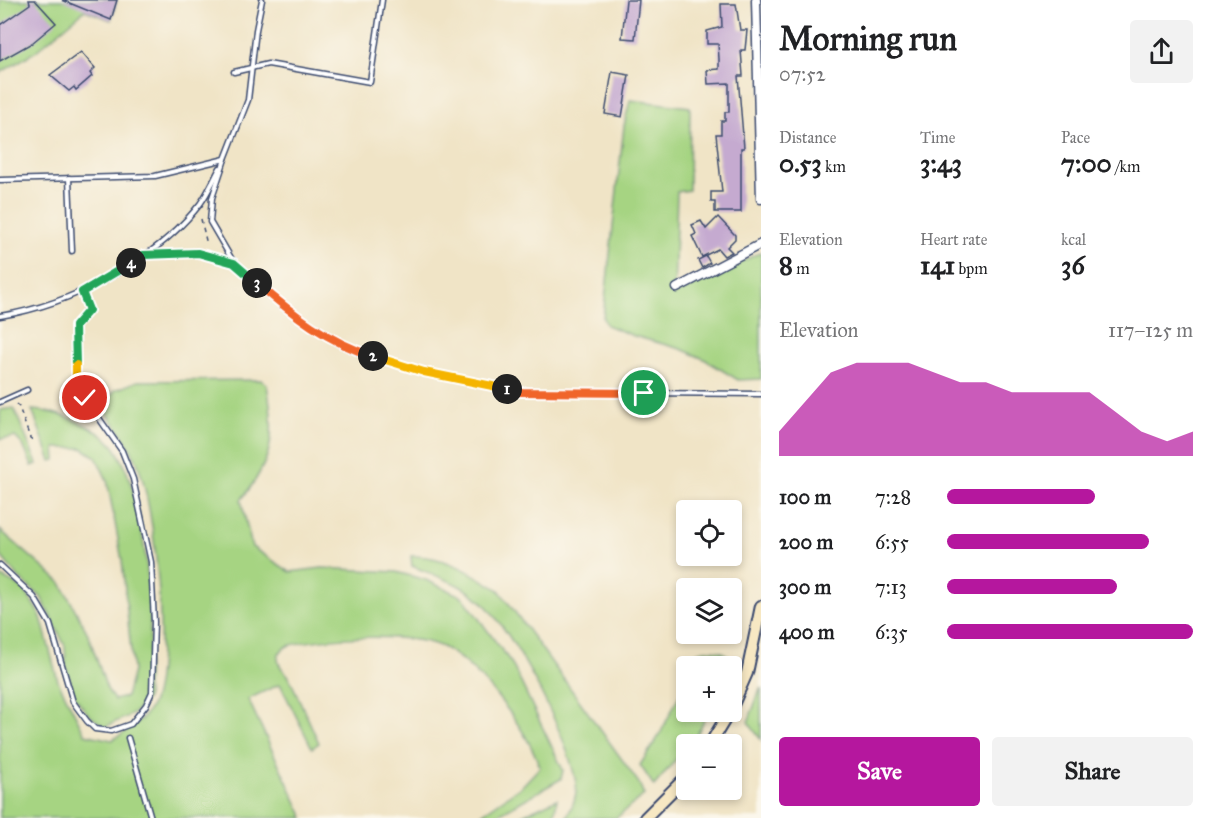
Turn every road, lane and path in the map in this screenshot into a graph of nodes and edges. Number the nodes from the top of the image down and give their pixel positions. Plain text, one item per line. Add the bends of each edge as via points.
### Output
1 (262, 0) edge
2 (382, 0) edge
3 (756, 0) edge
4 (252, 68) junction
5 (234, 72) dead end
6 (225, 159) junction
7 (69, 178) junction
8 (0, 180) edge
9 (761, 199) edge
10 (201, 219) dead end
11 (761, 244) edge
12 (207, 245) dead end
13 (72, 251) dead end
14 (143, 255) junction
15 (234, 263) junction
16 (677, 288) dead end
17 (82, 292) junction
18 (0, 316) edge
19 (27, 390) dead end
20 (761, 394) edge
21 (0, 402) edge
22 (16, 404) dead end
23 (36, 442) dead end
24 (0, 565) edge
25 (761, 606) edge
26 (742, 684) edge
27 (128, 738) dead end
28 (676, 787) edge
29 (152, 818) edge
30 (645, 818) edge

1 - 4 lane
2 - 4 lane via 370,82 268,64
3 - 9 street
4 - 5 lane
4 - 6 lane via 248,100
6 - 7 lane via 156,176
6 - 14 lane via 201,203
6 - 15 lane via 212,198 210,222
7 - 8 lane
7 - 13 lane
10 - 12 path
11 - 16 street
14 - 15 lane via 198,253
14 - 17 lane
15 - 20 lane via 285,308 339,343 424,372 520,392
17 - 18 lane
17 - 24 lane via 89,310 75,326 76,377 85,398 122,451 133,479 152,562 152,692 130,724 111,731 95,729 87,721 73,702 50,624 34,597
19 - 21 lane
22 - 23 path via 30,438
25 - 26 main road
27 - 29 lane
28 - 30 main road

